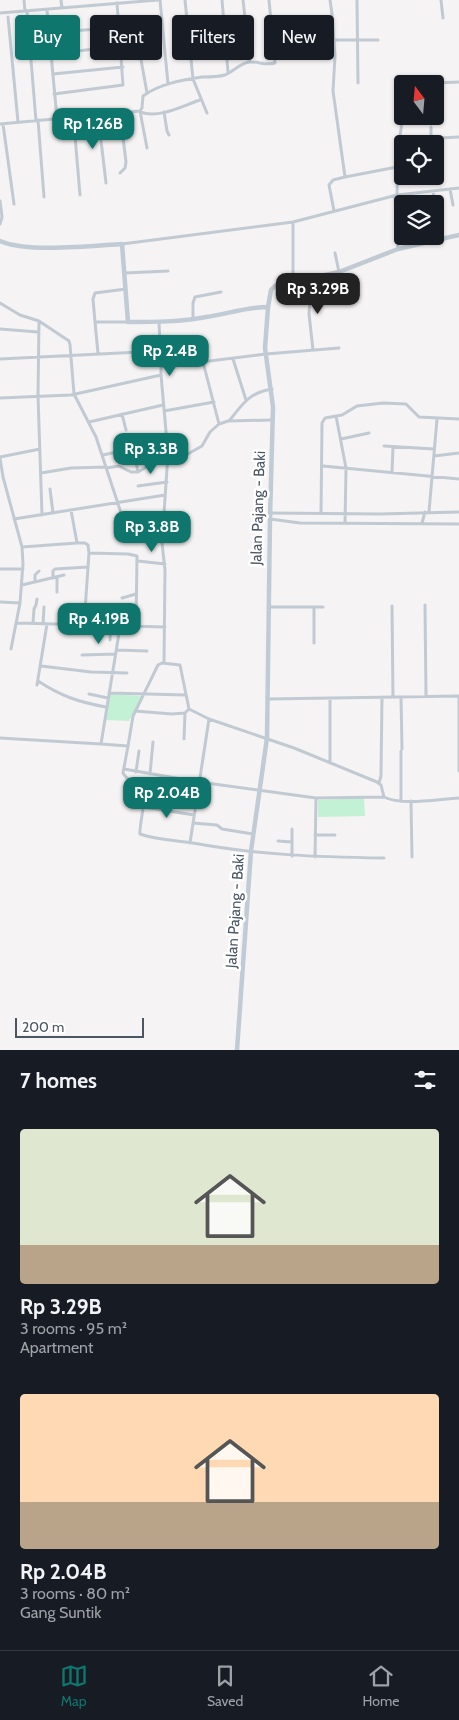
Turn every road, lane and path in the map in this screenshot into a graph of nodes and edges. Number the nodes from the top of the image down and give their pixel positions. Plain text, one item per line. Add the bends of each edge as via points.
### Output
1 (24, 0) edge
2 (61, 0) edge
3 (159, 0) edge
4 (185, 0) edge
5 (222, 0) edge
6 (243, 0) edge
7 (269, 0) edge
8 (330, 0) edge
9 (357, 0) edge
10 (441, 0) edge
11 (117, 3) junction
12 (62, 8) junction
13 (47, 10) junction
14 (26, 11) junction
15 (0, 14) edge
16 (47, 15) edge
17 (118, 15) edge
18 (270, 15) edge
19 (331, 15) edge
20 (8, 17) dead end
21 (443, 18) dead end
22 (334, 40) edge
23 (357, 40) junction
24 (378, 40) dead end
25 (52, 60) edge
26 (122, 60) edge
27 (141, 60) edge
28 (275, 60) edge
29 (334, 60) edge
30 (250, 62) junction
31 (123, 67) junction
32 (228, 73) junction
33 (53, 74) junction
34 (193, 79) junction
35 (459, 82) edge
36 (358, 83) dead end
37 (444, 83) edge
38 (168, 84) junction
39 (147, 93) junction
40 (54, 94) junction
41 (200, 100) junction
42 (140, 111) junction
43 (164, 112) junction
44 (120, 113) junction
45 (207, 113) dead end
46 (98, 115) junction
47 (84, 116) junction
48 (64, 118) junction
49 (57, 119) junction
50 (37, 120) junction
51 (18, 122) junction
52 (2, 124) edge
53 (74, 124) junction
54 (432, 127) dead end
55 (169, 135) dead end
56 (431, 135) edge
57 (459, 137) edge
58 (444, 138) edge
59 (148, 148) dead end
60 (394, 168) edge
61 (120, 172) dead end
62 (345, 177) junction
63 (106, 183) dead end
64 (396, 185) edge
65 (459, 188) edge
66 (450, 190) junction
67 (433, 191) junction
68 (80, 195) dead end
69 (396, 195) joint
70 (434, 195) edge
71 (394, 196) edge
72 (44, 197) dead end
73 (0, 201) edge
74 (14, 204) dead end
75 (453, 205) dead end
76 (334, 212) junction
77 (293, 222) junction
78 (0, 224) edge
79 (459, 235) edge
80 (444, 238) edge
81 (0, 240) edge
82 (122, 244) junction
83 (398, 245) edge
84 (415, 245) edge
85 (398, 249) junction
86 (335, 253) dead end
87 (168, 271) dead end
88 (339, 272) junction
89 (126, 273) junction
90 (311, 279) junction
91 (293, 282) junction
92 (127, 289) junction
93 (221, 292) dead end
94 (0, 303) edge
95 (268, 307) junction
96 (193, 319) junction
97 (39, 321) junction
98 (96, 322) junction
99 (128, 322) junction
100 (159, 322) junction
101 (0, 329) edge
102 (38, 332) junction
103 (204, 342) dead end
104 (339, 348) dead end
105 (313, 350) junction
106 (160, 351) junction
107 (98, 353) junction
108 (266, 354) junction
109 (71, 356) junction
110 (38, 357) junction
111 (233, 359) junction
112 (0, 360) edge
113 (205, 362) junction
114 (161, 367) junction
115 (161, 375) junction
116 (272, 389) junction
117 (73, 394) junction
118 (38, 396) junction
119 (0, 398) edge
120 (246, 400) junction
121 (214, 402) junction
122 (163, 406) junction
123 (164, 411) junction
124 (122, 414) junction
125 (336, 416) junction
126 (437, 418) junction
127 (459, 419) edge
128 (273, 420) junction
129 (89, 422) junction
130 (228, 422) junction
131 (219, 424) junction
132 (126, 430) dead end
133 (368, 434) dead end
134 (341, 439) junction
135 (168, 443) junction
136 (384, 446) dead end
137 (393, 446) junction
138 (133, 448) junction
139 (40, 449) junction
140 (434, 449) junction
141 (459, 453) edge
142 (103, 455) junction
143 (434, 456) junction
144 (0, 457) edge
145 (168, 460) junction
146 (177, 460) dead end
147 (323, 466) junction
148 (105, 467) junction
149 (346, 468) junction
150 (138, 472) junction
151 (392, 472) junction
152 (41, 473) junction
153 (432, 476) junction
154 (459, 478) edge
155 (167, 482) junction
156 (138, 486) dead end
157 (50, 489) dead end
158 (165, 495) junction
159 (117, 502) junction
160 (71, 510) junction
161 (427, 512) junction
162 (459, 512) edge
163 (53, 513) junction
164 (270, 513) junction
165 (322, 514) junction
166 (346, 514) junction
167 (42, 515) junction
168 (14, 519) junction
169 (270, 519) junction
170 (345, 523) junction
171 (422, 523) junction
172 (459, 524) edge
173 (162, 527) junction
174 (77, 543) junction
175 (22, 547) junction
176 (89, 553) junction
177 (138, 561) junction
178 (165, 564) junction
179 (88, 568) junction
180 (0, 569) edge
181 (23, 569) junction
182 (38, 571) dead end
183 (64, 575) dead end
184 (55, 577) junction
185 (35, 582) junction
186 (22, 585) junction
187 (57, 592) dead end
188 (136, 594) junction
189 (122, 598) dead end
190 (37, 599) dead end
191 (0, 602) edge
192 (20, 603) junction
193 (425, 605) dead end
194 (392, 606) dead end
195 (44, 607) dead end
196 (314, 607) junction
197 (323, 607) dead end
198 (269, 608) junction
199 (111, 614) dead end
200 (17, 623) junction
201 (33, 623) junction
202 (45, 624) junction
203 (84, 625) junction
204 (111, 626) junction
205 (136, 626) junction
206 (120, 627) junction
207 (165, 627) junction
208 (110, 640) dead end
209 (314, 643) dead end
210 (11, 649) dead end
211 (147, 651) dead end
212 (116, 652) junction
213 (82, 655) dead end
214 (164, 663) junction
215 (41, 666) junction
216 (113, 673) junction
217 (127, 673) dead end
218 (109, 693) junction
219 (89, 694) dead end
220 (145, 694) junction
221 (186, 695) junction
222 (426, 696) junction
223 (459, 696) edge
224 (382, 697) junction
225 (393, 697) junction
226 (400, 697) junction
227 (108, 698) junction
228 (330, 698) junction
229 (268, 699) junction
230 (106, 707) junction
231 (187, 711) junction
232 (135, 712) junction
233 (210, 719) junction
234 (0, 738) edge
235 (267, 738) junction
236 (184, 739) dead end
237 (153, 742) dead end
238 (100, 744) junction
239 (128, 746) junction
240 (139, 751) dead end
241 (330, 763) junction
242 (124, 769) junction
243 (459, 770) edge
244 (136, 772) junction
245 (150, 774) junction
246 (198, 782) junction
247 (379, 783) junction
248 (260, 790) junction
249 (159, 796) dead end
250 (384, 796) junction
251 (316, 798) junction
252 (459, 798) edge
253 (401, 801) junction
254 (411, 801) junction
255 (143, 807) junction
256 (166, 810) junction
257 (194, 814) junction
258 (193, 823) junction
259 (292, 829) dead end
260 (254, 835) junction
261 (315, 835) junction
262 (335, 835) dead end
263 (278, 841) dead end
264 (292, 842) junction
265 (190, 843) junction
266 (251, 853) junction
267 (292, 856) junction
268 (315, 857) junction
269 (412, 857) dead end
270 (384, 858) dead end
271 (237, 1050) edge

1 - 14 street
2 - 12 street
3 - 11 street
3 - 38 street
4 - 34 street
5 - 32 street
6 - 30 street
7 - 18 street
8 - 19 street
9 - 23 street
10 - 21 street
11 - 12 street
11 - 17 street
12 - 13 street
13 - 14 street
13 - 16 street
14 - 15 street
14 - 50 street
20 - 51 street
22 - 23 street
23 - 24 street
23 - 36 street
25 - 33 street
26 - 31 street
27 - 39 street
28 - 30 street via 275,63 266,65
29 - 62 street via 338,135
30 - 32 street
31 - 33 street
31 - 40 street via 122,86
32 - 34 street
33 - 40 street
34 - 38 street
34 - 41 street
35 - 37 street
38 - 39 street
39 - 42 street via 143,96
40 - 49 street
41 - 43 street
41 - 45 street
42 - 43 street via 146,114
42 - 44 street
42 - 59 street
43 - 55 street
44 - 46 street
44 - 61 street via 126,162
46 - 47 street
46 - 63 street
47 - 48 street
47 - 53 street via 82,122
48 - 49 street
48 - 53 street via 67,123
49 - 50 street
50 - 51 street
50 - 72 street
51 - 52 street
52 - 74 street
53 - 68 street
54 - 56 street
57 - 58 street
60 - 62 street
62 - 76 street via 333,180 329,185
64 - 69 street
65 - 66 street
66 - 67 street
66 - 75 street
67 - 69 street
67 - 70 street
71 - 76 street
73 - 78 street
76 - 77 street
77 - 82 street
77 - 91 street
79 - 80 street
81 - 82 main road via 46,247
82 - 89 main road
83 - 85 street
84 - 85 street
85 - 88 street
86 - 88 street
87 - 89 street
88 - 90 street
89 - 92 main road
90 - 91 street
90 - 105 street via 309,314
91 - 95 street via 273,287
92 - 98 street via 95,293
92 - 99 main road
93 - 96 street via 195,297
94 - 97 street via 20,315
95 - 96 main road
95 - 108 main road, Jalan Pajang - Baki
96 - 100 main road
97 - 102 street
97 - 109 street via 69,342
98 - 99 street
98 - 107 street
99 - 100 main road
100 - 106 street
101 - 102 street
102 - 110 street
103 - 113 street
104 - 105 street
105 - 108 street
106 - 107 street
106 - 114 street
107 - 109 street
108 - 111 street
108 - 116 main road, Jalan Pajang - Baki
109 - 110 street
109 - 117 street
110 - 112 street
110 - 118 street
111 - 113 street
111 - 120 street
113 - 114 street
113 - 121 street
114 - 115 street
115 - 117 street
115 - 122 street
116 - 120 street
116 - 128 main road, Jalan Pajang - Baki
117 - 118 street
117 - 129 street
118 - 119 street
118 - 139 street
120 - 130 street
121 - 123 street
121 - 131 street
122 - 123 street
122 - 124 street
123 - 135 street
124 - 129 street
124 - 132 street
125 - 126 street via 357,406 396,403 406,404 418,417
125 - 134 street
125 - 147 street via 324,419
126 - 127 street
126 - 140 street
128 - 130 street
128 - 164 main road, Jalan Pajang - Baki
129 - 142 street
130 - 131 street
131 - 146 street via 202,446
133 - 134 street
134 - 149 street
135 - 138 street
135 - 145 street
136 - 137 street
137 - 140 street
137 - 151 street
138 - 142 street
138 - 150 street
139 - 144 street
139 - 152 street
140 - 143 street
141 - 143 street
142 - 148 street
143 - 153 street
144 - 168 street
145 - 150 street via 155,462
145 - 155 street
147 - 149 street
147 - 165 street
148 - 150 street via 119,466
148 - 152 street
148 - 159 street
149 - 151 street
149 - 166 street
151 - 153 street
152 - 167 street
153 - 154 street
153 - 161 street
155 - 156 street
155 - 158 street
157 - 163 street
158 - 159 street
158 - 173 street
159 - 160 street
159 - 173 street via 127,526
160 - 163 street
160 - 174 street
161 - 162 street
161 - 166 street
161 - 171 street
163 - 167 street
164 - 165 street
164 - 169 main road, Jalan Pajang - Baki
165 - 166 street
166 - 170 street
167 - 168 street
168 - 175 street
169 - 170 street
169 - 198 main road, Jalan Pajang - Baki
170 - 171 street
171 - 172 street
173 - 178 street
174 - 175 street
174 - 176 street via 87,544
175 - 181 street
176 - 177 street via 136,555
176 - 179 street
177 - 178 street
177 - 188 street
178 - 207 street
179 - 184 street via 55,569
179 - 203 street
180 - 181 street
181 - 186 street
182 - 185 street
183 - 184 street
184 - 185 street
184 - 187 street
185 - 186 street
186 - 192 street
188 - 189 street
188 - 205 street
190 - 201 street
191 - 192 street
192 - 200 street
193 - 222 street
194 - 225 street
195 - 202 street
196 - 197 street
196 - 198 street
196 - 209 street
198 - 229 main road, Jalan Pajang - Baki
199 - 204 street
200 - 201 street
200 - 210 street
201 - 202 street
202 - 203 street
202 - 215 street
203 - 204 street
204 - 206 street
204 - 208 street
205 - 206 street
205 - 207 street
206 - 212 street
207 - 214 street
211 - 212 street
212 - 213 street
212 - 216 street
214 - 220 street via 158,665
214 - 221 street via 181,666
215 - 216 street
215 - 230 street via 38,683 78,702
216 - 217 street
216 - 218 street
218 - 220 street
218 - 227 street
219 - 227 street
220 - 221 street
220 - 232 street
221 - 231 street
222 - 223 street
222 - 226 street
223 - 243 street
224 - 225 street
224 - 228 street
224 - 247 street
225 - 226 street
226 - 253 street
227 - 230 street
228 - 229 street
228 - 241 street
229 - 235 main road, Jalan Pajang - Baki
230 - 238 street
231 - 232 street via 166,714
231 - 233 street
231 - 236 street
232 - 239 street
233 - 235 street
233 - 246 street
234 - 238 street
235 - 241 street
235 - 248 main road, Jalan Pajang - Baki
237 - 245 street
238 - 239 street
239 - 242 street
240 - 244 street
241 - 247 street
242 - 244 street
242 - 255 street via 125,777 143,792
244 - 245 street
245 - 246 street
246 - 248 street
246 - 257 street
247 - 250 street
248 - 251 street
248 - 260 main road, Jalan Pajang - Baki
249 - 256 street via 168,798
250 - 251 street
250 - 253 street
251 - 261 street
252 - 254 street
253 - 254 street
254 - 269 street
255 - 256 street
255 - 265 street via 140,834
256 - 257 street
257 - 258 street
258 - 260 street
258 - 265 street
259 - 264 street
260 - 266 main road, Jalan Pajang - Baki
261 - 262 street
261 - 268 street
263 - 264 street
264 - 267 street
265 - 266 street
266 - 267 street
266 - 271 main road, Jalan Pajang - Baki
267 - 268 street
268 - 270 street

